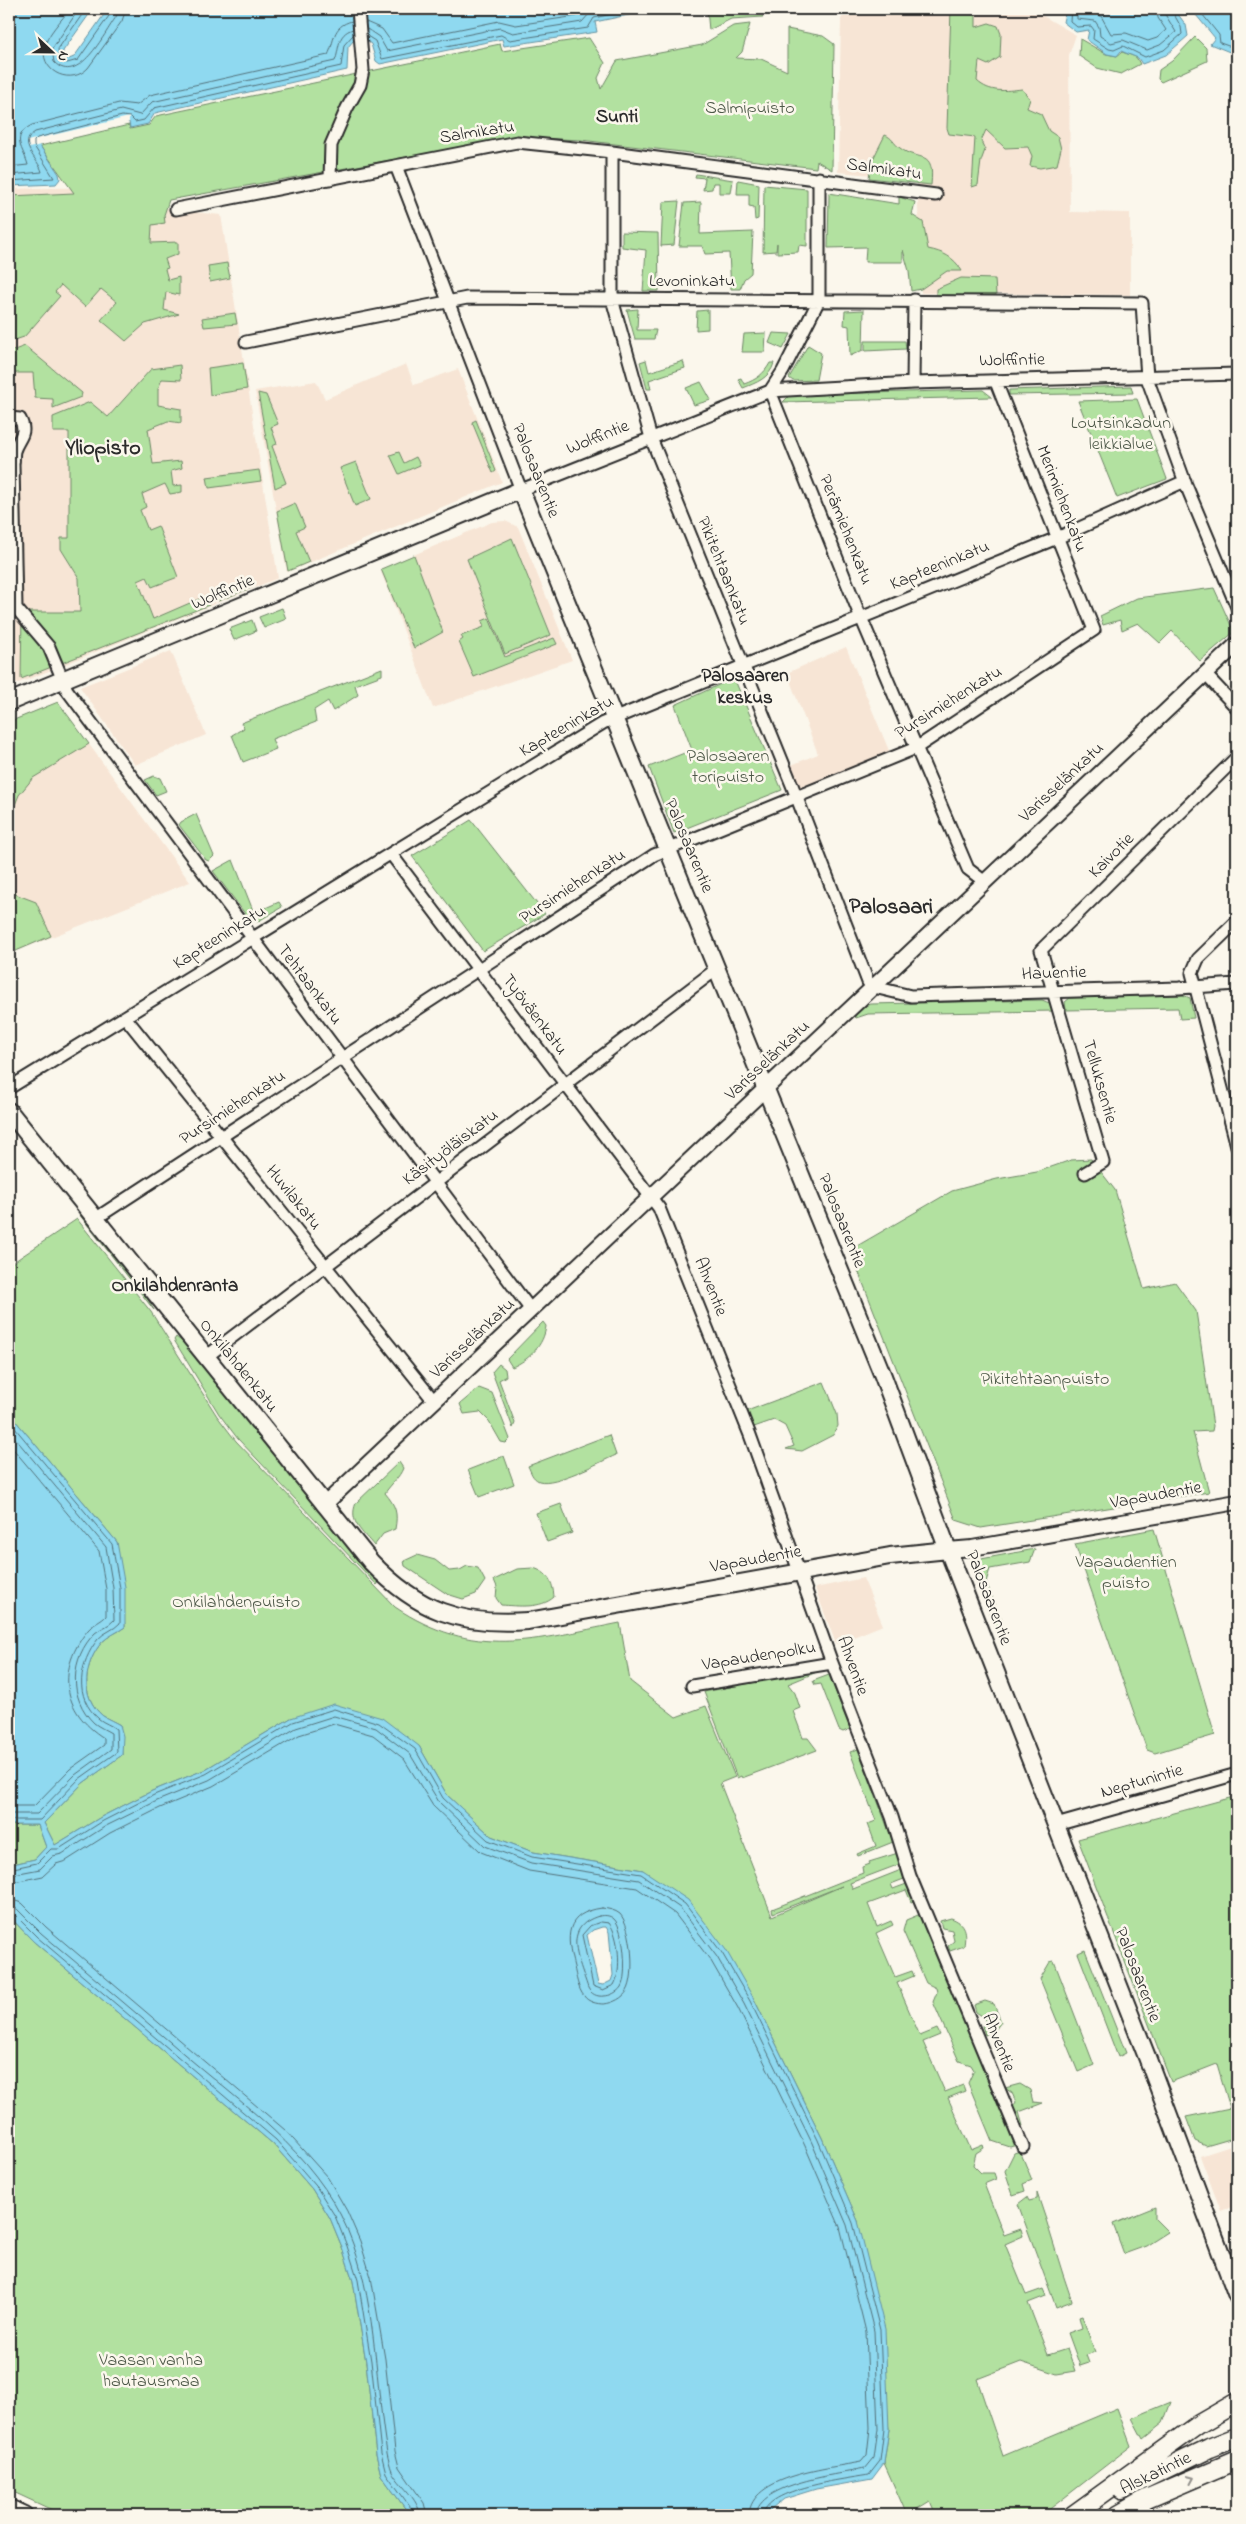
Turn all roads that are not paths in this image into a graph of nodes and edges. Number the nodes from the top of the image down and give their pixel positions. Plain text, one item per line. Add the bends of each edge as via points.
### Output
1 (358, 9) edge
2 (612, 152) junction
3 (396, 166) junction
4 (819, 178) junction
5 (330, 179) junction
6 (936, 195) dead end
7 (176, 208) dead end
8 (612, 299) junction
9 (819, 300) junction
10 (914, 300) junction
11 (450, 302) junction
12 (246, 342) dead end
13 (1237, 374) edge
14 (1147, 378) junction
15 (996, 382) junction
16 (913, 383) junction
17 (770, 391) junction
18 (9, 418) edge
19 (651, 438) junction
20 (11, 448) edge
21 (1185, 481) junction
22 (521, 490) junction
23 (1057, 538) junction
24 (1237, 607) edge
25 (861, 617) junction
26 (1094, 630) joint
27 (1237, 644) edge
28 (742, 665) junction
29 (1205, 674) junction
30 (61, 679) junction
31 (9, 702) edge
32 (1237, 708) edge
33 (614, 719) junction
34 (916, 748) junction
35 (1237, 756) edge
36 (796, 796) junction
37 (667, 849) junction
38 (391, 854) junction
39 (985, 882) junction
40 (1237, 921) edge
41 (252, 939) junction
42 (718, 968) junction
43 (478, 970) junction
44 (1237, 984) edge
45 (1195, 986) junction
46 (874, 987) junction
47 (1053, 991) junction
48 (125, 1017) junction
49 (342, 1058) junction
50 (564, 1084) junction
51 (9, 1088) edge
52 (765, 1090) junction
53 (9, 1111) edge
54 (222, 1136) junction
55 (1237, 1144) edge
56 (1085, 1173) dead end
57 (435, 1182) junction
58 (650, 1198) junction
59 (95, 1219) junction
60 (325, 1266) junction
61 (531, 1310) junction
62 (206, 1357) junction
63 (434, 1401) junction
64 (1237, 1502) edge
65 (324, 1505) junction
66 (948, 1550) junction
67 (800, 1573) junction
68 (832, 1663) junction
69 (692, 1686) dead end
70 (1237, 1774) edge
71 (1056, 1825) junction
72 (1023, 2147) dead end
73 (1237, 2296) edge
74 (1237, 2402) edge
75 (1237, 2437) edge
76 (1237, 2460) edge
77 (1146, 2499) junction
78 (9, 2508) edge
79 (24, 2515) edge
80 (1073, 2515) edge
81 (1078, 2515) edge
82 (1118, 2515) edge
83 (1135, 2515) edge

1 - 5 street via 363,70 360,84 331,145
2 - 3 street, Salmikatu via 517,142
2 - 4 street, Salmikatu
2 - 8 street, Pikitehtaankatu
3 - 5 street, Salmikatu
3 - 11 street, Palosaarentie
4 - 6 street, Salmikatu
4 - 9 street
5 - 7 street, Salmikatu
8 - 9 street, Levoninkatu
8 - 11 street, Levoninkatu via 467,298
8 - 19 street, Pikitehtaankatu
9 - 10 street, Levoninkatu
9 - 17 street
10 - 14 street, Levoninkatu via 1142,303
10 - 16 street
11 - 12 street, Levoninkatu
11 - 22 street, Palosaarentie
13 - 14 street, Wolffintie
14 - 15 street, Wolffintie
14 - 21 street
15 - 16 street, Wolffintie
15 - 23 street, Merimiehenkatu
16 - 17 street, Wolffintie
17 - 19 street, Wolffintie
17 - 25 street, Perämiehenkatu
18 - 20 street via 20,419 24,426 23,434
19 - 22 street, Wolffintie
19 - 28 street, Pikitehtaankatu
20 - 30 street, Tehtaankatu via 16,608 49,647
21 - 23 street, Kapteeninkatu
21 - 24 street
22 - 30 main road, Wolffintie
22 - 33 main road, Palosaarentie
23 - 25 street, Kapteeninkatu
23 - 26 street, Merimiehenkatu
25 - 28 street, Kapteeninkatu
25 - 34 street, Perämiehenkatu
26 - 34 street, Pursimiehenkatu
27 - 29 street, Varisselänkatu
28 - 33 street, Kapteeninkatu
28 - 36 street, Pikitehtaankatu
29 - 32 street
29 - 39 street, Varisselänkatu
30 - 31 main road, Wolffintie
30 - 41 street, Tehtaankatu
33 - 37 main road, Palosaarentie
33 - 38 street, Kapteeninkatu
34 - 36 street, Pursimiehenkatu
34 - 39 street, Perämiehenkatu via 968,869
35 - 47 street, Kaivotie via 1041,950
36 - 37 street, Pursimiehenkatu
36 - 46 street, Pikitehtaankatu via 868,982
37 - 42 main road, Palosaarentie
37 - 43 street, Pursimiehenkatu via 654,854
38 - 41 street, Kapteeninkatu
38 - 43 street, Työväenkatu
39 - 46 street, Varisselänkatu
40 - 45 street via 1198,959 1192,972
41 - 48 street, Kapteeninkatu
41 - 49 street, Tehtaankatu
42 - 50 street, Käsityöläiskatu
42 - 52 main road, Palosaarentie
43 - 49 street, Pursimiehenkatu
43 - 50 street, Työväenkatu
44 - 45 street, Hauentie
45 - 47 street, Hauentie
45 - 55 street
46 - 47 street, Hauentie via 911,996
46 - 52 street, Varisselänkatu
47 - 56 street, Telluksentie via 1103,1162
48 - 51 street, Kapteeninkatu
48 - 54 street, Huvilakatu
49 - 54 street, Pursimiehenkatu
49 - 57 street, Tehtaankatu
50 - 57 street, Käsityöläiskatu
50 - 58 street, Työväenkatu
52 - 58 street, Varisselänkatu
52 - 66 main road, Palosaarentie via 883,1376
53 - 59 main road, Onkilahdenkatu
54 - 59 street, Pursimiehenkatu
54 - 60 street, Huvilakatu
57 - 60 street, Käsityöläiskatu
57 - 61 street, Tehtaankatu
58 - 61 street, Varisselänkatu
58 - 67 street, Ahventie via 659,1208 750,1435
59 - 62 main road, Onkilahdenkatu
60 - 62 street, Käsityöläiskatu
60 - 63 street, Huvilakatu
61 - 63 street, Varisselänkatu
62 - 65 main road, Onkilahdenkatu
63 - 65 street, Varisselänkatu
64 - 66 street, Vapaudentie
65 - 67 main road, Vapaudentie via 371,1562 404,1593 445,1614 471,1620 498,1623 528,1621
66 - 67 main road, Vapaudentie via 890,1556
66 - 71 main road, Palosaarentie
67 - 68 street, Ahventie
68 - 69 street, Vapaudenpolku
68 - 72 street, Ahventie via 892,1817 910,1876
70 - 71 street, Neptunintie
71 - 73 main road, Palosaarentie
74 - 80 main road via 1199,2424
75 - 81 main road, Alskatintie via 1136,2482
77 -> 76 main road, Alskatintie
77 - 82 main road, Alskatintie
77 - 83 main road
78 - 79 main road

